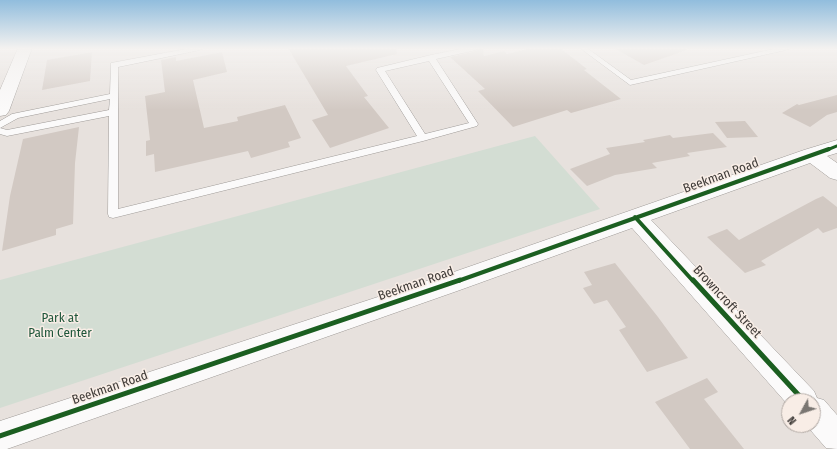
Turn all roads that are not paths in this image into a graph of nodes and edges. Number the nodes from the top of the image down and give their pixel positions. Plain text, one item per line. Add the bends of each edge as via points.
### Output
1 (17, 69) edge
2 (114, 69) edge
3 (384, 69) edge
4 (439, 69) edge
5 (611, 69) edge
6 (693, 69) edge
7 (114, 96) junction
8 (65, 106) junction
9 (0, 111) edge
10 (114, 112) junction
11 (63, 122) junction
12 (0, 125) edge
13 (0, 131) edge
14 (423, 138) junction
15 (837, 146) edge
16 (811, 154) junction
17 (837, 173) edge
18 (635, 217) junction
19 (797, 393) edge
20 (821, 420) edge
21 (0, 436) edge
22 (837, 437) edge

1 - 9 street
2 - 7 lane
3 - 14 lane via 380,70
4 - 14 lane via 474,124
5 - 6 lane via 630,83
7 - 8 lane
7 - 10 lane
8 - 11 lane
8 - 12 lane via 15,116
10 - 11 lane
10 - 14 lane via 113,214
11 - 13 lane via 7,133
15 - 16 street, Beekman Road
16 - 17 street
16 - 18 street, Beekman Road
18 - 19 street, Browncroft Street
18 - 21 street, Beekman Road
20 - 22 street

